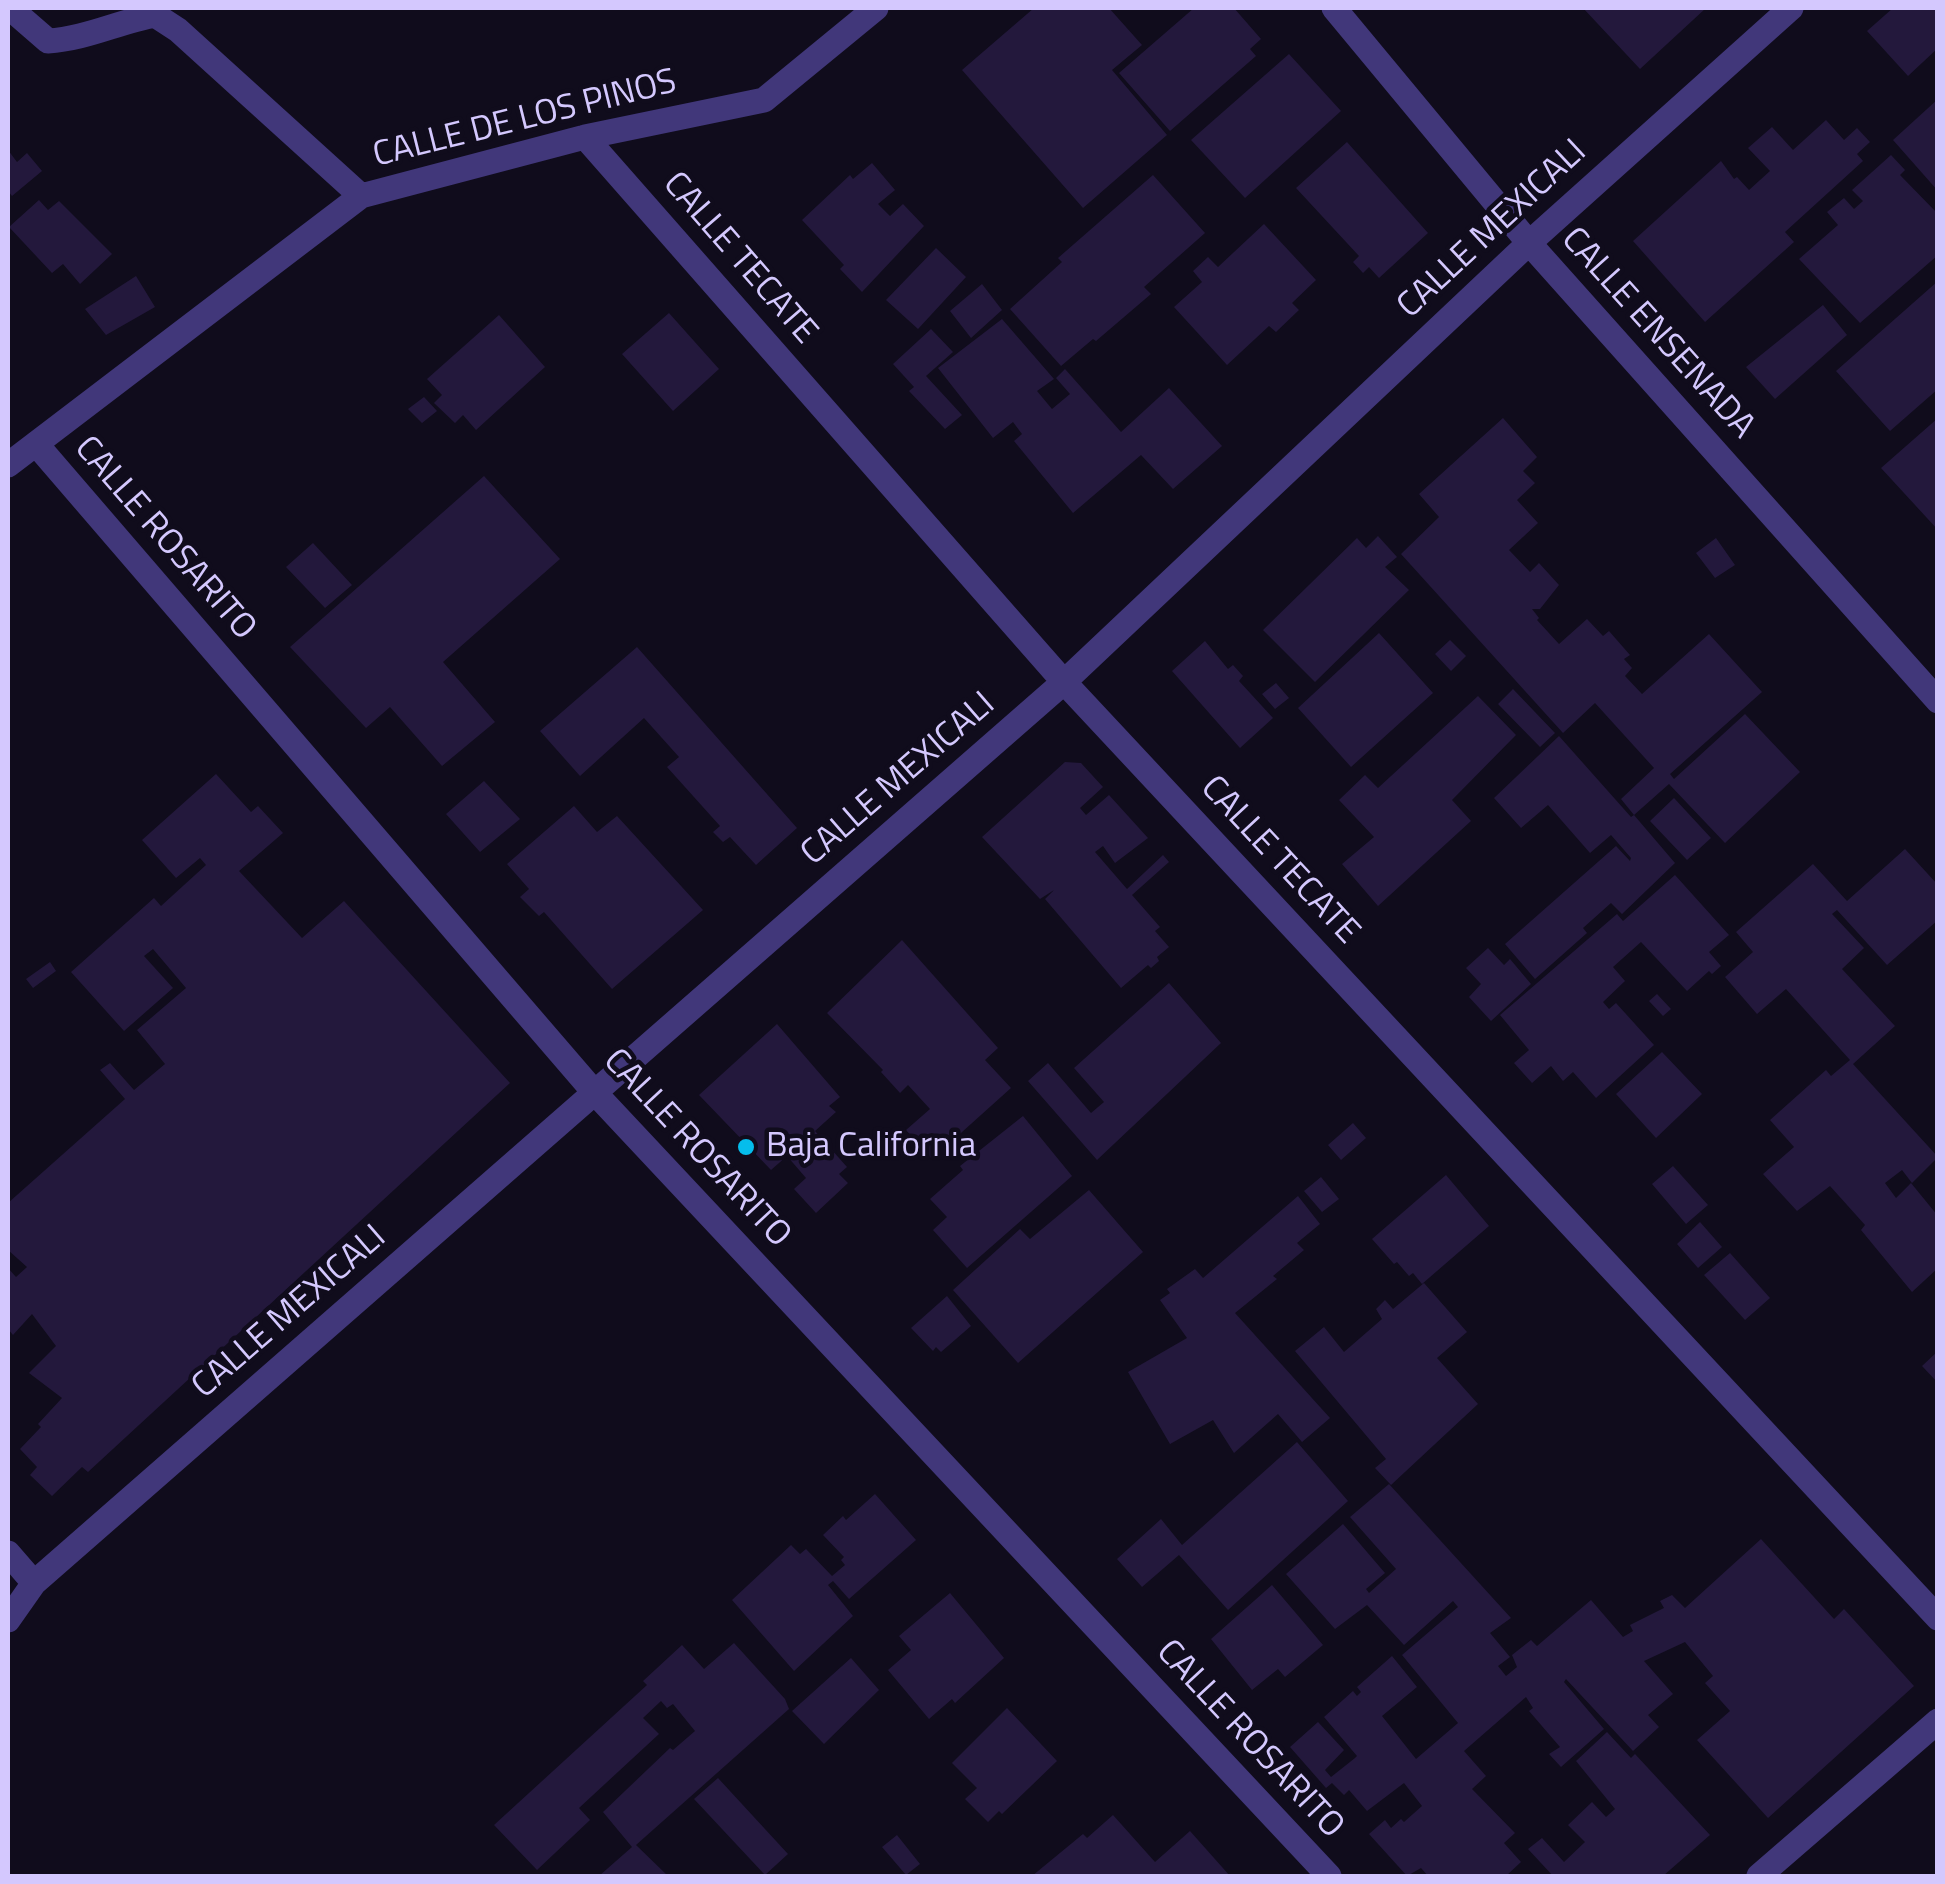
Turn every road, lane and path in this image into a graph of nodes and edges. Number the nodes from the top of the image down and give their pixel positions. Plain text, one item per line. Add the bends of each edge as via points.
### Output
1 (10, 8) edge
2 (876, 8) edge
3 (1334, 8) edge
4 (1791, 8) edge
5 (586, 138) junction
6 (361, 196) junction
7 (1529, 243) junction
8 (38, 446) junction
9 (8, 466) edge
10 (1064, 682) junction
11 (1938, 700) edge
12 (595, 1093) junction
13 (8, 1553) edge
14 (34, 1583) junction
15 (1938, 1618) edge
16 (8, 1620) edge
17 (1938, 1721) edge
18 (1329, 1876) edge
19 (1760, 1876) edge

1 - 6 street via 48,42 155,16
2 - 5 street, CALLE DE LOS PINOS via 764,100
3 - 7 street, CALLE ENSENADA
4 - 7 street, CALLE MEXICALI
5 - 6 street, CALLE DE LOS PINOS
5 - 10 street, CALLE TECATE
6 - 8 street, CALLE DE LOS PINOS
7 - 10 street, CALLE MEXICALI
7 - 11 street, CALLE ENSENADA
8 - 9 street, CALLE DE LOS PINOS
8 - 12 street, CALLE ROSARITO
10 - 12 street, CALLE MEXICALI
10 - 15 street, CALLE TECATE
12 - 14 street, CALLE MEXICALI
12 - 18 street, CALLE ROSARITO
13 - 14 street
14 - 16 street, CALLE MEXICALI
17 - 19 street

